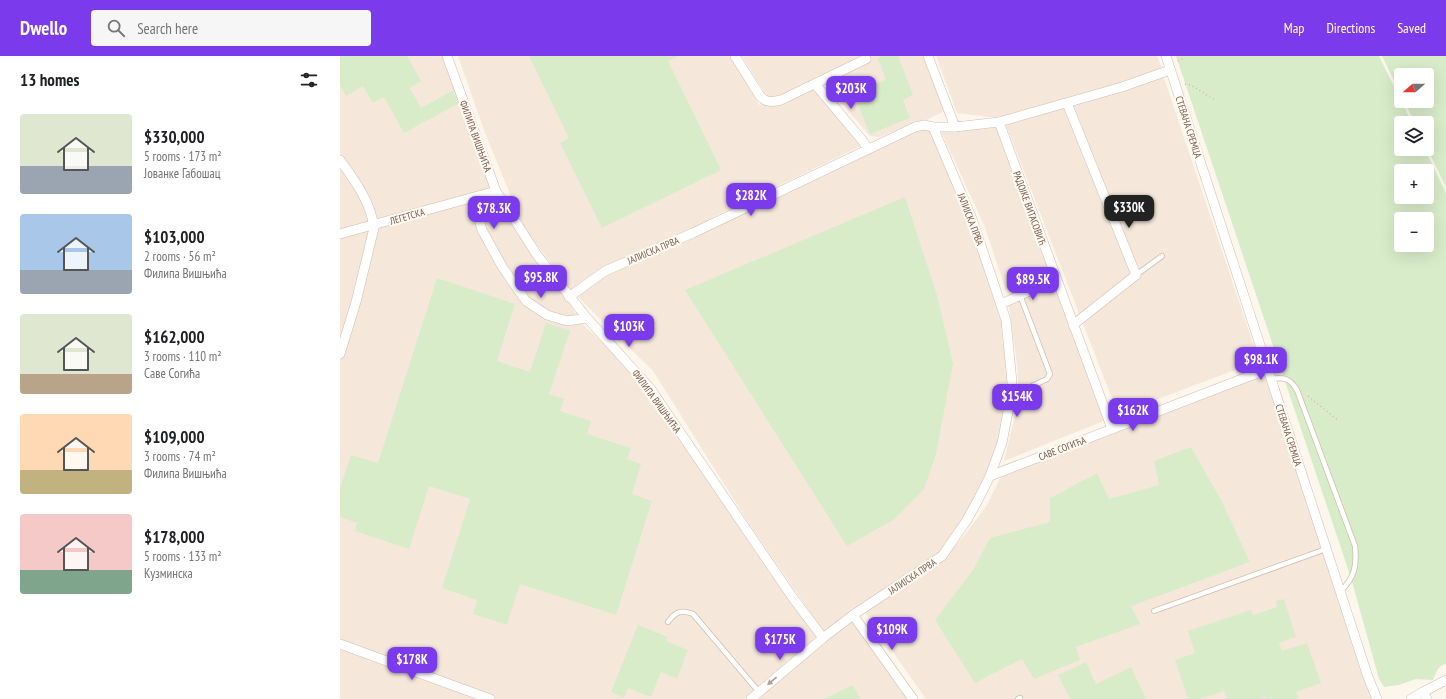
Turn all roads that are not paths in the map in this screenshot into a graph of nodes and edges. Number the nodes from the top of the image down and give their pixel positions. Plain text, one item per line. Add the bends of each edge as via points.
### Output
1 (447, 56) edge
2 (735, 56) edge
3 (928, 56) edge
4 (1166, 56) edge
5 (866, 59) dead end
6 (1170, 70) junction
7 (815, 84) junction
8 (1067, 103) junction
9 (999, 122) junction
10 (933, 127) junction
11 (956, 127) junction
12 (868, 149) junction
13 (340, 160) edge
14 (496, 191) junction
15 (473, 198) junction
16 (374, 225) junction
17 (340, 234) edge
18 (1162, 256) dead end
19 (1136, 275) junction
20 (1056, 278) junction
21 (1020, 295) junction
22 (569, 297) junction
23 (1001, 304) junction
24 (588, 318) junction
25 (1073, 325) junction
26 (340, 354) edge
27 (1268, 369) junction
28 (1271, 380) junction
29 (1011, 396) junction
30 (1112, 429) junction
31 (990, 476) junction
32 (1326, 549) junction
33 (1340, 592) junction
34 (1154, 611) dead end
35 (853, 616) junction
36 (668, 622) dead end
37 (823, 638) junction
38 (340, 644) edge
39 (1446, 680) edge
40 (759, 692) junction
41 (1425, 696) edge
42 (490, 699) edge
43 (750, 699) edge
44 (913, 699) edge
45 (1377, 699) edge
46 (1411, 699) edge

1 - 14 street, ФИЛИПА ВИШЊИЋА
2 - 7 street via 760,96 767,101 780,100
3 - 11 street
4 - 6 street, СТЕВАНА СРЕМЦА
5 - 7 street
6 - 8 street
6 - 27 street, СТЕВАНА СРЕМЦА
7 - 12 street
8 - 9 street
8 - 19 street
9 - 11 street
9 - 20 street, РАДОЈКЕ ВИТАСОВИЋ
10 - 11 street
10 - 12 street, ЈАЛИЈСКА ПРВА via 915,127
10 - 23 street, ЈАЛИЈСКА ПРВА via 972,219
12 - 22 street, ЈАЛИЈСКА ПРВА via 693,233 605,271
13 - 16 street via 358,186 373,216
14 - 15 street, ЛЕГЕТСКА
14 - 22 street, ФИЛИПА ВИШЊИЋА via 537,255
15 - 16 street, ЛЕГЕТСКА
15 - 24 street via 482,230 503,268 526,301 547,315 567,321
16 - 17 street, ЛЕГЕТСКА
16 - 26 street via 356,302
18 - 19 lane
19 - 25 street
20 - 21 street
20 - 25 street, РАДОЈКЕ ВИТАСОВИЋ
21 - 23 street
21 - 29 lane via 1050,374 1047,379
22 - 24 street, ФИЛИПА ВИШЊИЋА
23 - 29 street, ЈАЛИЈСКА ПРВА via 1008,336
24 - 37 street, ФИЛИПА ВИШЊИЋА via 650,388 788,592
25 - 30 street, РАДОЈКЕ ВИТАСОВИЋ
27 - 28 street, СТЕВАНА СРЕМЦА
27 - 30 street, САВЕ СОГИЋА
28 - 32 street, СТЕВАНА СРЕМЦА
28 - 33 lane via 1283,378 1290,381 1297,390 1355,546 1354,574
29 - 31 street, ЈАЛИЈСКА ПРВА via 1002,443
30 - 31 street, САВЕ СОГИЋА
31 - 35 street, ЈАЛИЈСКА ПРВА via 967,520 942,556
32 - 33 street, СТЕВАНА СРЕМЦА
32 - 34 lane
33 - 45 street, СТЕВАНА СРЕМЦА
35 - 37 street, ЈАЛИЈСКА ПРВА
35 - 44 street
36 - 40 lane via 679,612 693,614
37 -> 40 street, ЈАЛИЈСКА ПРВА
38 - 42 street
39 - 41 street
40 - 43 street, ЈАЛИЈСКА ПРВА
41 - 46 street

